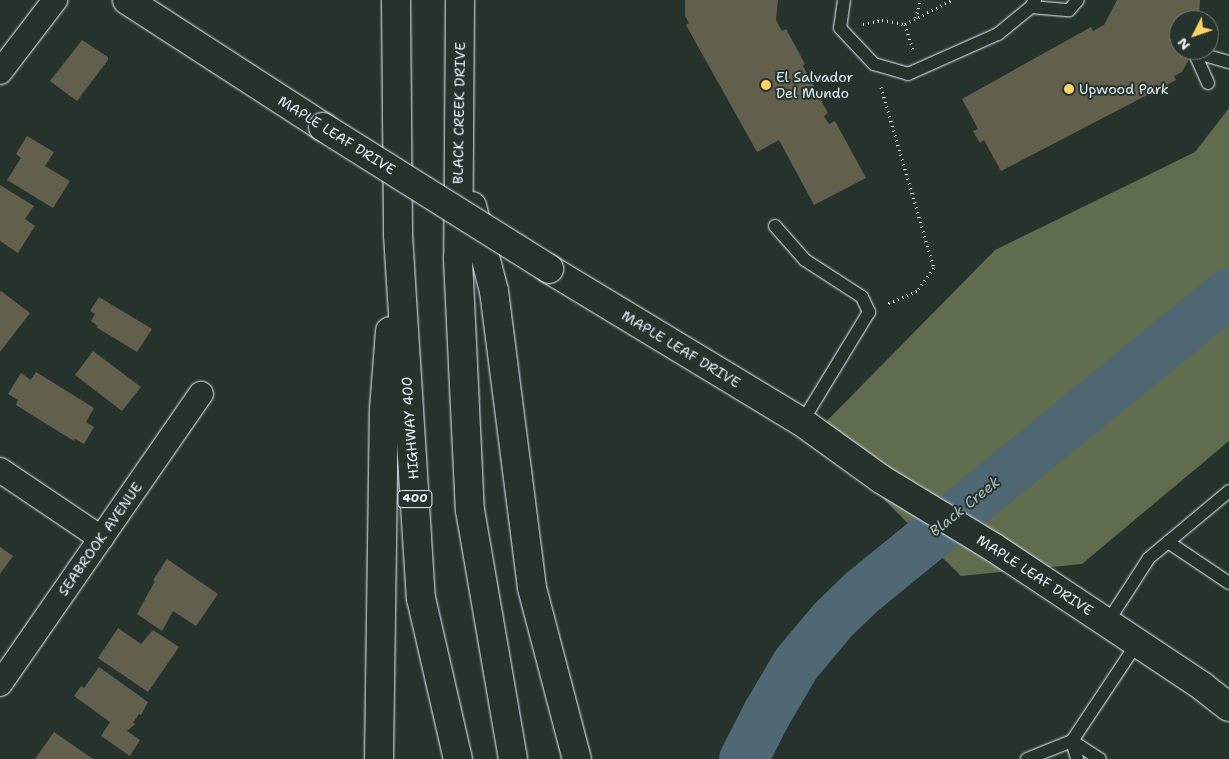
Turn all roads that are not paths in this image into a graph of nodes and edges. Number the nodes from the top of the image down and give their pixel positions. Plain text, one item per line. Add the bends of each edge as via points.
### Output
1 (55, 0) edge
2 (127, 0) edge
3 (396, 0) edge
4 (460, 0) edge
5 (844, 0) edge
6 (1078, 0) edge
7 (1033, 4) edge
8 (1229, 62) edge
9 (0, 72) edge
10 (1208, 82) dead end
11 (458, 151) junction
12 (775, 226) dead end
13 (398, 235) junction
14 (202, 394) dead end
15 (802, 422) junction
16 (0, 470) edge
17 (1229, 491) edge
18 (101, 538) junction
19 (1168, 542) junction
20 (1229, 582) edge
21 (1107, 623) junction
22 (1137, 642) junction
23 (0, 684) edge
24 (1229, 707) edge
25 (1072, 741) junction
26 (379, 759) edge
27 (458, 759) edge
28 (513, 759) edge
29 (577, 759) edge
30 (1027, 759) edge
31 (1077, 759) edge
32 (1100, 759) edge

1 - 9 street
2 - 15 main road, MAPLE LEAF DRIVE, bridge via 549,269
3 - 13 main road, HIGHWAY 400 / 400
4 - 11 main road, BLACK CREEK DRIVE
5 - 7 lane via 840,28 874,64 908,74 998,34
6 - 7 lane via 1070,10
8 - 10 lane via 1194,52
11 - 28 main road, BLACK CREEK DRIVE via 458,226 470,510
11 - 29 main road via 494,290 532,588
12 - 15 lane via 805,260 862,297 869,312
13 - 26 main road via 384,409
13 - 27 main road, HIGHWAY 400 / 400 via 421,598
14 - 18 street, SEABROOK AVENUE
15 - 21 main road, MAPLE LEAF DRIVE via 881,479
16 - 18 street
17 - 19 lane
18 - 23 street, SEABROOK AVENUE
19 - 20 lane
19 - 21 lane via 1149,558
21 - 22 main road, MAPLE LEAF DRIVE
22 - 24 main road, MAPLE LEAF DRIVE
22 - 25 lane
25 - 30 lane
25 - 31 lane
25 - 32 lane

